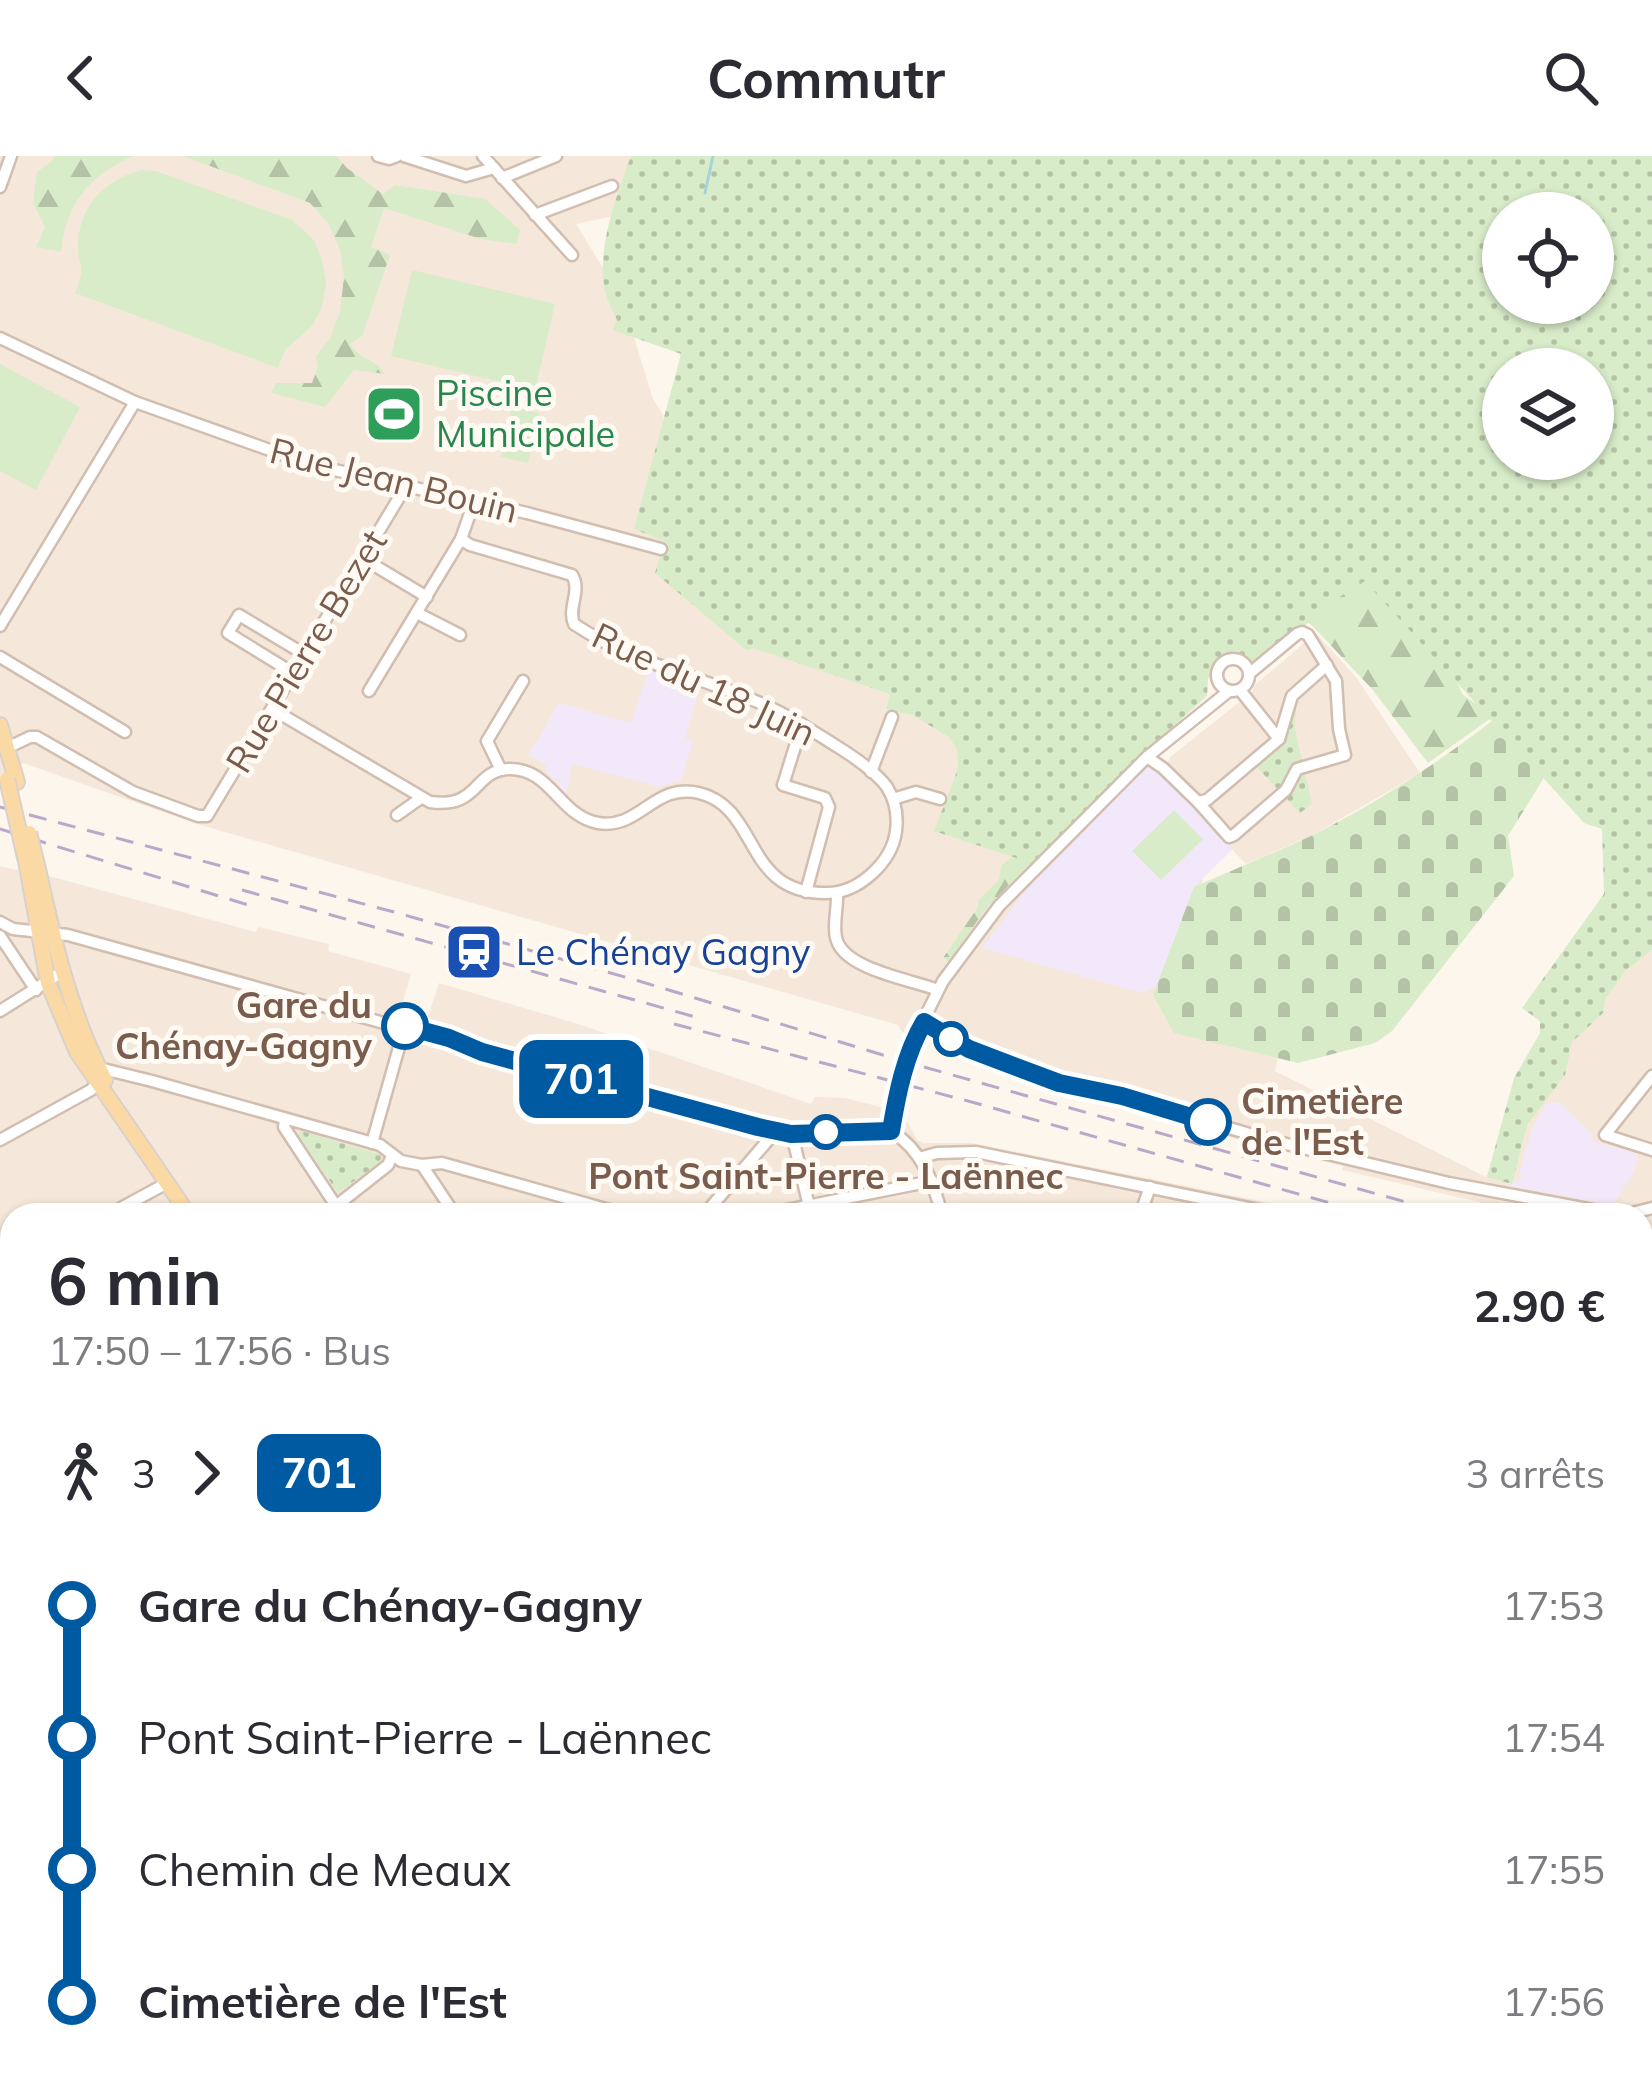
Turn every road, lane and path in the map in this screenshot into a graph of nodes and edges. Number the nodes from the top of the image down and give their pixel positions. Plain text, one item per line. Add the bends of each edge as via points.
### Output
1 (11, 156) edge
2 (378, 156) edge
3 (401, 156) edge
4 (483, 156) edge
5 (556, 156) edge
6 (498, 173) junction
7 (612, 186) dead end
8 (0, 187) edge
9 (535, 215) junction
10 (572, 255) dead end
11 (0, 338) edge
12 (135, 403) junction
13 (406, 486) junction
14 (474, 502) junction
15 (461, 539) junction
16 (661, 550) dead end
17 (362, 558) junction
18 (427, 597) junction
19 (417, 613) junction
20 (0, 626) edge
21 (460, 635) dead end
22 (304, 654) junction
23 (0, 656) edge
24 (1327, 665) junction
25 (293, 673) junction
26 (1250, 673) junction
27 (523, 681) dead end
28 (370, 691) dead end
29 (1234, 691) junction
30 (272, 709) junction
31 (892, 717) dead end
32 (802, 724) junction
33 (0, 725) edge
34 (125, 732) dead end
35 (1279, 740) junction
36 (4, 751) edge
37 (1147, 758) junction
38 (501, 770) junction
39 (871, 772) junction
40 (421, 798) junction
41 (893, 799) junction
42 (940, 799) dead end
43 (1198, 802) junction
44 (397, 815) dead end
45 (806, 892) junction
46 (837, 893) junction
47 (0, 922) edge
48 (39, 931) junction
49 (0, 935) edge
50 (25, 972) junction
51 (62, 972) junction
52 (42, 986) junction
53 (938, 990) junction
54 (0, 1010) edge
55 (924, 1022) junction
56 (404, 1028) junction
57 (99, 1076) junction
58 (1652, 1076) edge
59 (285, 1119) junction
60 (891, 1131) junction
61 (775, 1132) junction
62 (791, 1134) junction
63 (0, 1140) edge
64 (372, 1143) junction
65 (1652, 1150) edge
66 (392, 1156) junction
67 (919, 1158) junction
68 (422, 1165) junction
69 (932, 1180) junction
70 (167, 1183) junction
71 (1150, 1187) junction
72 (130, 1203) edge
73 (181, 1203) edge
74 (334, 1203) edge
75 (347, 1203) edge
76 (447, 1203) edge
77 (584, 1203) edge
78 (714, 1203) edge
79 (808, 1203) edge
80 (838, 1203) edge
81 (939, 1203) edge
82 (1144, 1203) edge
83 (1226, 1203) edge
84 (1556, 1203) edge

1 - 8 street
2 - 3 street
3 - 6 street via 466,176
4 - 6 street
5 - 6 street
6 - 9 street
7 - 9 street
9 - 10 street
11 - 12 street, Rue Jean Bouin
12 - 13 street, Rue Jean Bouin via 312,466
12 - 20 street
13 - 14 street, Rue Jean Bouin
13 - 17 street, Rue Pierre Bezet
14 - 15 street
14 - 16 street, Rue Jean Bouin
15 - 18 street
15 - 32 street, Rue du 18 Juin via 572,575 571,617 585,632
17 - 18 street
17 - 22 street, Rue Pierre Bezet
18 - 19 street
19 - 21 street
19 - 28 street
22 - 25 street, Rue Pierre Bezet
22 - 25 street via 239,615 228,633
23 - 34 street
24 - 26 street via 1303,632
24 - 35 street via 1292,696
24 - 43 street via 1345,754 1297,769 1286,790 1234,836
25 - 30 street, Rue Pierre Bezet
26 - 29 street
26 - 29 street via 1240,660 1225,661 1217,675
27 - 38 street via 487,741
29 - 35 street
29 - 37 street
30 - 36 street, Rue Pierre Bezet via 207,816 133,793 37,737
30 - 40 street
31 - 39 street
32 - 39 street, Rue du 18 Juin
32 - 45 street via 783,785 825,798 829,807
33 - 36 main road
35 - 43 street
36 - 48 main road, bridge
37 - 43 street
37 - 53 street via 999,906
38 - 40 street via 463,800
38 - 45 street via 527,770 576,815 608,824 667,794 710,796 774,877
39 - 41 street, Rue du 18 Juin
40 - 44 street
41 - 42 street via 916,792
41 - 46 street via 896,836 886,856
45 - 46 street
46 - 53 street via 836,938 844,952
47 - 48 street
48 - 50 street via 20,946
48 - 51 main road
48 - 52 main road
48 - 56 street
49 - 50 street
50 - 52 street
51 - 52 street
51 - 57 main road
52 - 54 street
52 - 57 main road
53 - 55 street
55 - 60 street, bridge
55 - 84 street via 969,1049 1059,1083
56 - 61 street
56 - 64 street
57 - 59 street
57 - 63 street
57 - 70 main road
58 - 65 street via 1606,1130
59 - 64 street
59 - 74 street
60 - 62 street
60 - 67 street
61 - 62 street
61 - 78 street
62 - 79 street
64 - 66 street
66 - 68 street
66 - 75 street
67 - 69 street
67 - 71 street via 976,1152
68 - 76 street
68 - 77 street via 442,1163
69 - 80 street
69 - 81 street
70 - 72 street
70 - 73 main road
71 - 82 street
71 - 83 street

